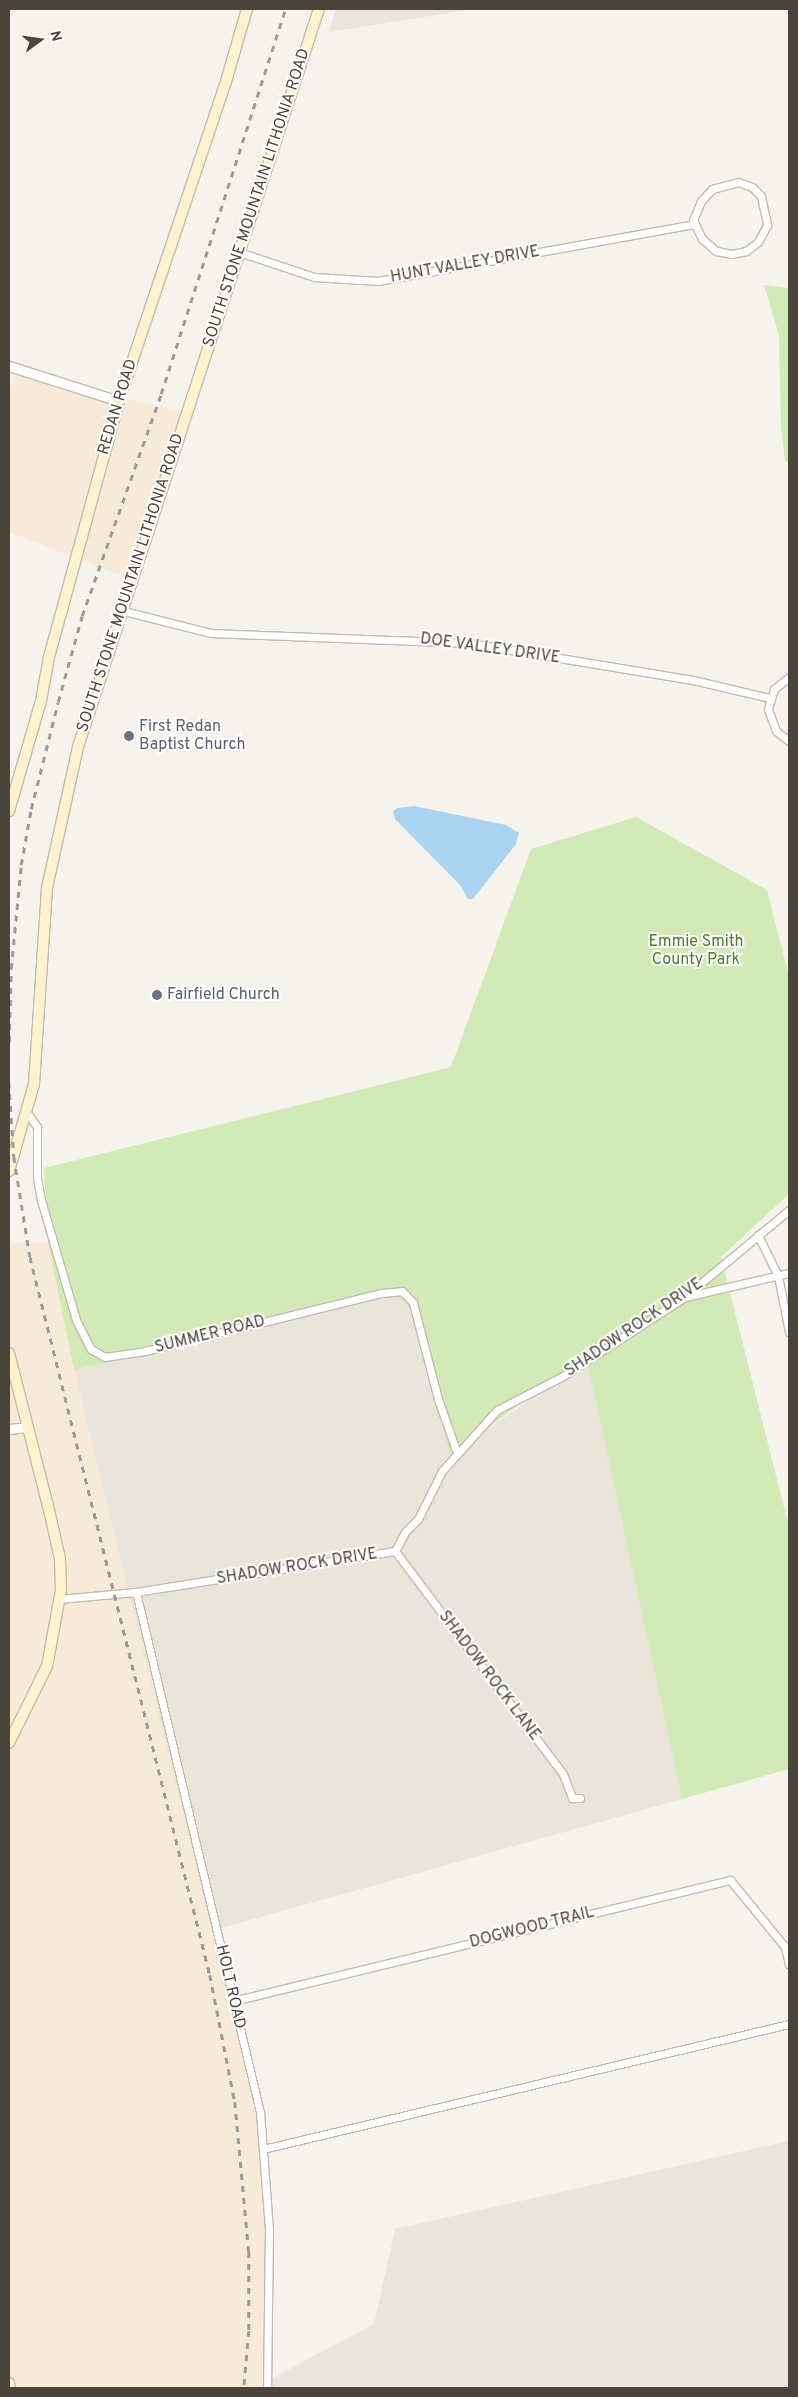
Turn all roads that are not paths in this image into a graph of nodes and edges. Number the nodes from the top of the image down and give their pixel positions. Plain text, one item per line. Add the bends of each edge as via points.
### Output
1 (247, 9) edge
2 (319, 9) edge
3 (694, 224) junction
4 (239, 252) junction
5 (9, 366) edge
6 (119, 401) junction
7 (120, 610) junction
8 (789, 677) edge
9 (770, 698) junction
10 (789, 741) edge
11 (9, 811) edge
12 (28, 1114) junction
13 (9, 1170) edge
14 (789, 1210) edge
15 (758, 1235) junction
16 (789, 1273) edge
17 (778, 1276) junction
18 (683, 1298) junction
19 (789, 1332) edge
20 (9, 1353) edge
21 (27, 1427) junction
22 (9, 1429) edge
23 (457, 1453) junction
24 (394, 1551) junction
25 (136, 1592) junction
26 (59, 1599) junction
27 (9, 1743) edge
28 (580, 1798) dead end
29 (789, 1965) edge
30 (233, 2001) junction
31 (789, 2024) edge
32 (263, 2149) junction
33 (9, 2383) edge
34 (10, 2388) edge
35 (267, 2388) edge

1 - 6 main road, REDAN ROAD
2 - 4 main road, SOUTH STONE MOUNTAIN LITHONIA ROAD
3 - 3 street via 702,239 716,252 732,254 758,242 767,217 761,196 752,187 728,182 706,193
3 - 4 street, HUNT VALLEY DRIVE via 378,281 314,277
4 - 7 main road, SOUTH STONE MOUNTAIN LITHONIA ROAD
5 - 6 street
6 - 11 main road, REDAN ROAD via 50,650 39,709
7 - 9 street, DOE VALLEY DRIVE via 210,633 469,643 694,680
7 - 12 main road, SOUTH STONE MOUNTAIN LITHONIA ROAD via 78,747 56,838 47,888 37,1059
8 - 9 street via 774,689
9 - 10 street via 770,721 776,731
12 - 13 main road, SOUTH STONE MOUNTAIN LITHONIA ROAD
12 - 23 street, SUMMER ROAD via 36,1127 41,1200 76,1320 91,1349 105,1357 145,1351 380,1293 402,1291 413,1303 438,1399
14 - 15 street, SHADOW ROCK DRIVE
15 - 17 street
15 - 18 street, SHADOW ROCK DRIVE
16 - 17 street
17 - 18 street
17 - 19 street
18 - 23 street, SHADOW ROCK DRIVE via 563,1376 497,1410
20 - 21 main road
21 - 22 street
21 - 26 main road via 60,1559
23 - 24 street, SHADOW ROCK DRIVE via 442,1471 418,1519 405,1532
24 - 25 street, SHADOW ROCK DRIVE
24 - 28 street, SHADOW ROCK LANE via 563,1774 572,1798
25 - 26 street, SHADOW ROCK DRIVE
25 - 30 street, HOLT ROAD
26 - 27 main road via 47,1666
29 - 30 street, DOGWOOD TRAIL via 785,1948 730,1880
30 - 32 street, HOLT ROAD via 260,2112
31 - 32 street
32 - 35 street, HOLT ROAD via 270,2293
33 - 34 main road

